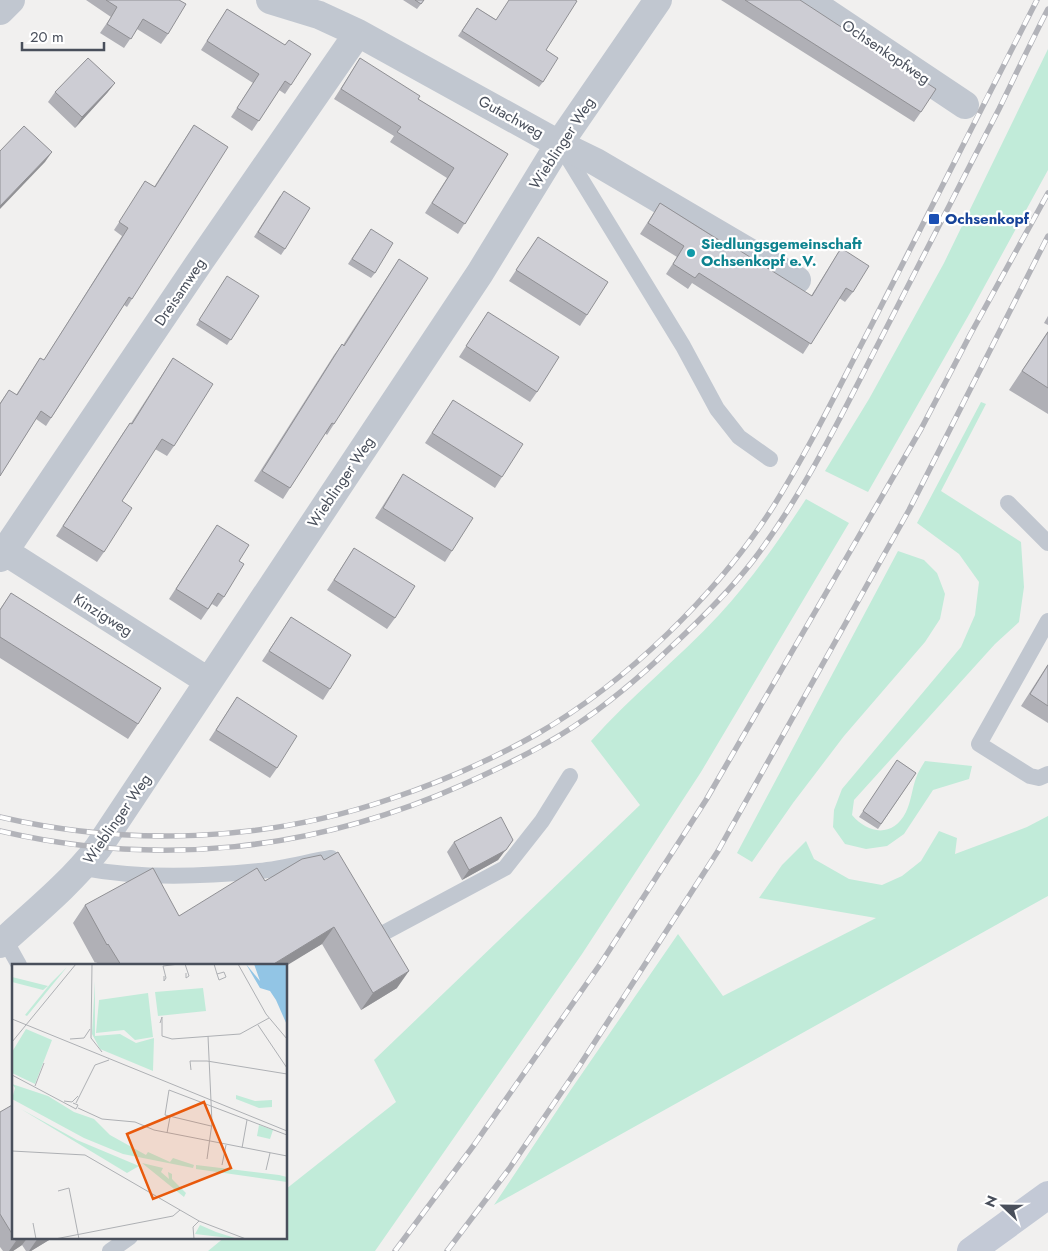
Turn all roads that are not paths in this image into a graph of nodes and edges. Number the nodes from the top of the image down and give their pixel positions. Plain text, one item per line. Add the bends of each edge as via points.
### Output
1 (11, 0) edge
2 (270, 0) edge
3 (658, 0) edge
4 (808, 0) edge
5 (0, 11) edge
6 (358, 33) junction
7 (965, 105) dead end
8 (559, 144) junction
9 (797, 280) dead end
10 (770, 459) dead end
11 (1008, 503) dead end
12 (1048, 543) edge
13 (2, 554) edge
14 (1048, 621) edge
15 (208, 681) junction
16 (1048, 774) edge
17 (570, 776) dead end
18 (83, 868) junction
19 (345, 881) edge
20 (364, 913) edge
21 (2, 942) edge
22 (18, 964) edge
23 (1048, 1195) edge
24 (129, 1238) edge
25 (110, 1251) edge
26 (971, 1251) edge

1 - 5 street
2 - 6 street, Gutachweg via 319,15
3 - 8 street, Wieblinger Weg
4 - 7 street, Ochsenkopfweg
6 - 8 street, Gutachweg
6 - 13 street, Dreisamweg
8 - 9 street, Gutachweg via 596,162
8 - 10 lane via 683,346 717,409 738,437
8 - 15 street, Wieblinger Weg via 480,273
11 - 12 lane
13 - 15 street, Kinzigweg
14 - 16 lane via 979,744 1030,776 1039,778
15 - 18 street, Wieblinger Weg
17 - 20 lane via 542,821 505,868 378,936
18 - 19 lane via 130,875 174,876 260,871 331,858
18 - 21 street, Wieblinger Weg
21 - 22 lane
23 - 26 street
24 - 25 lane

